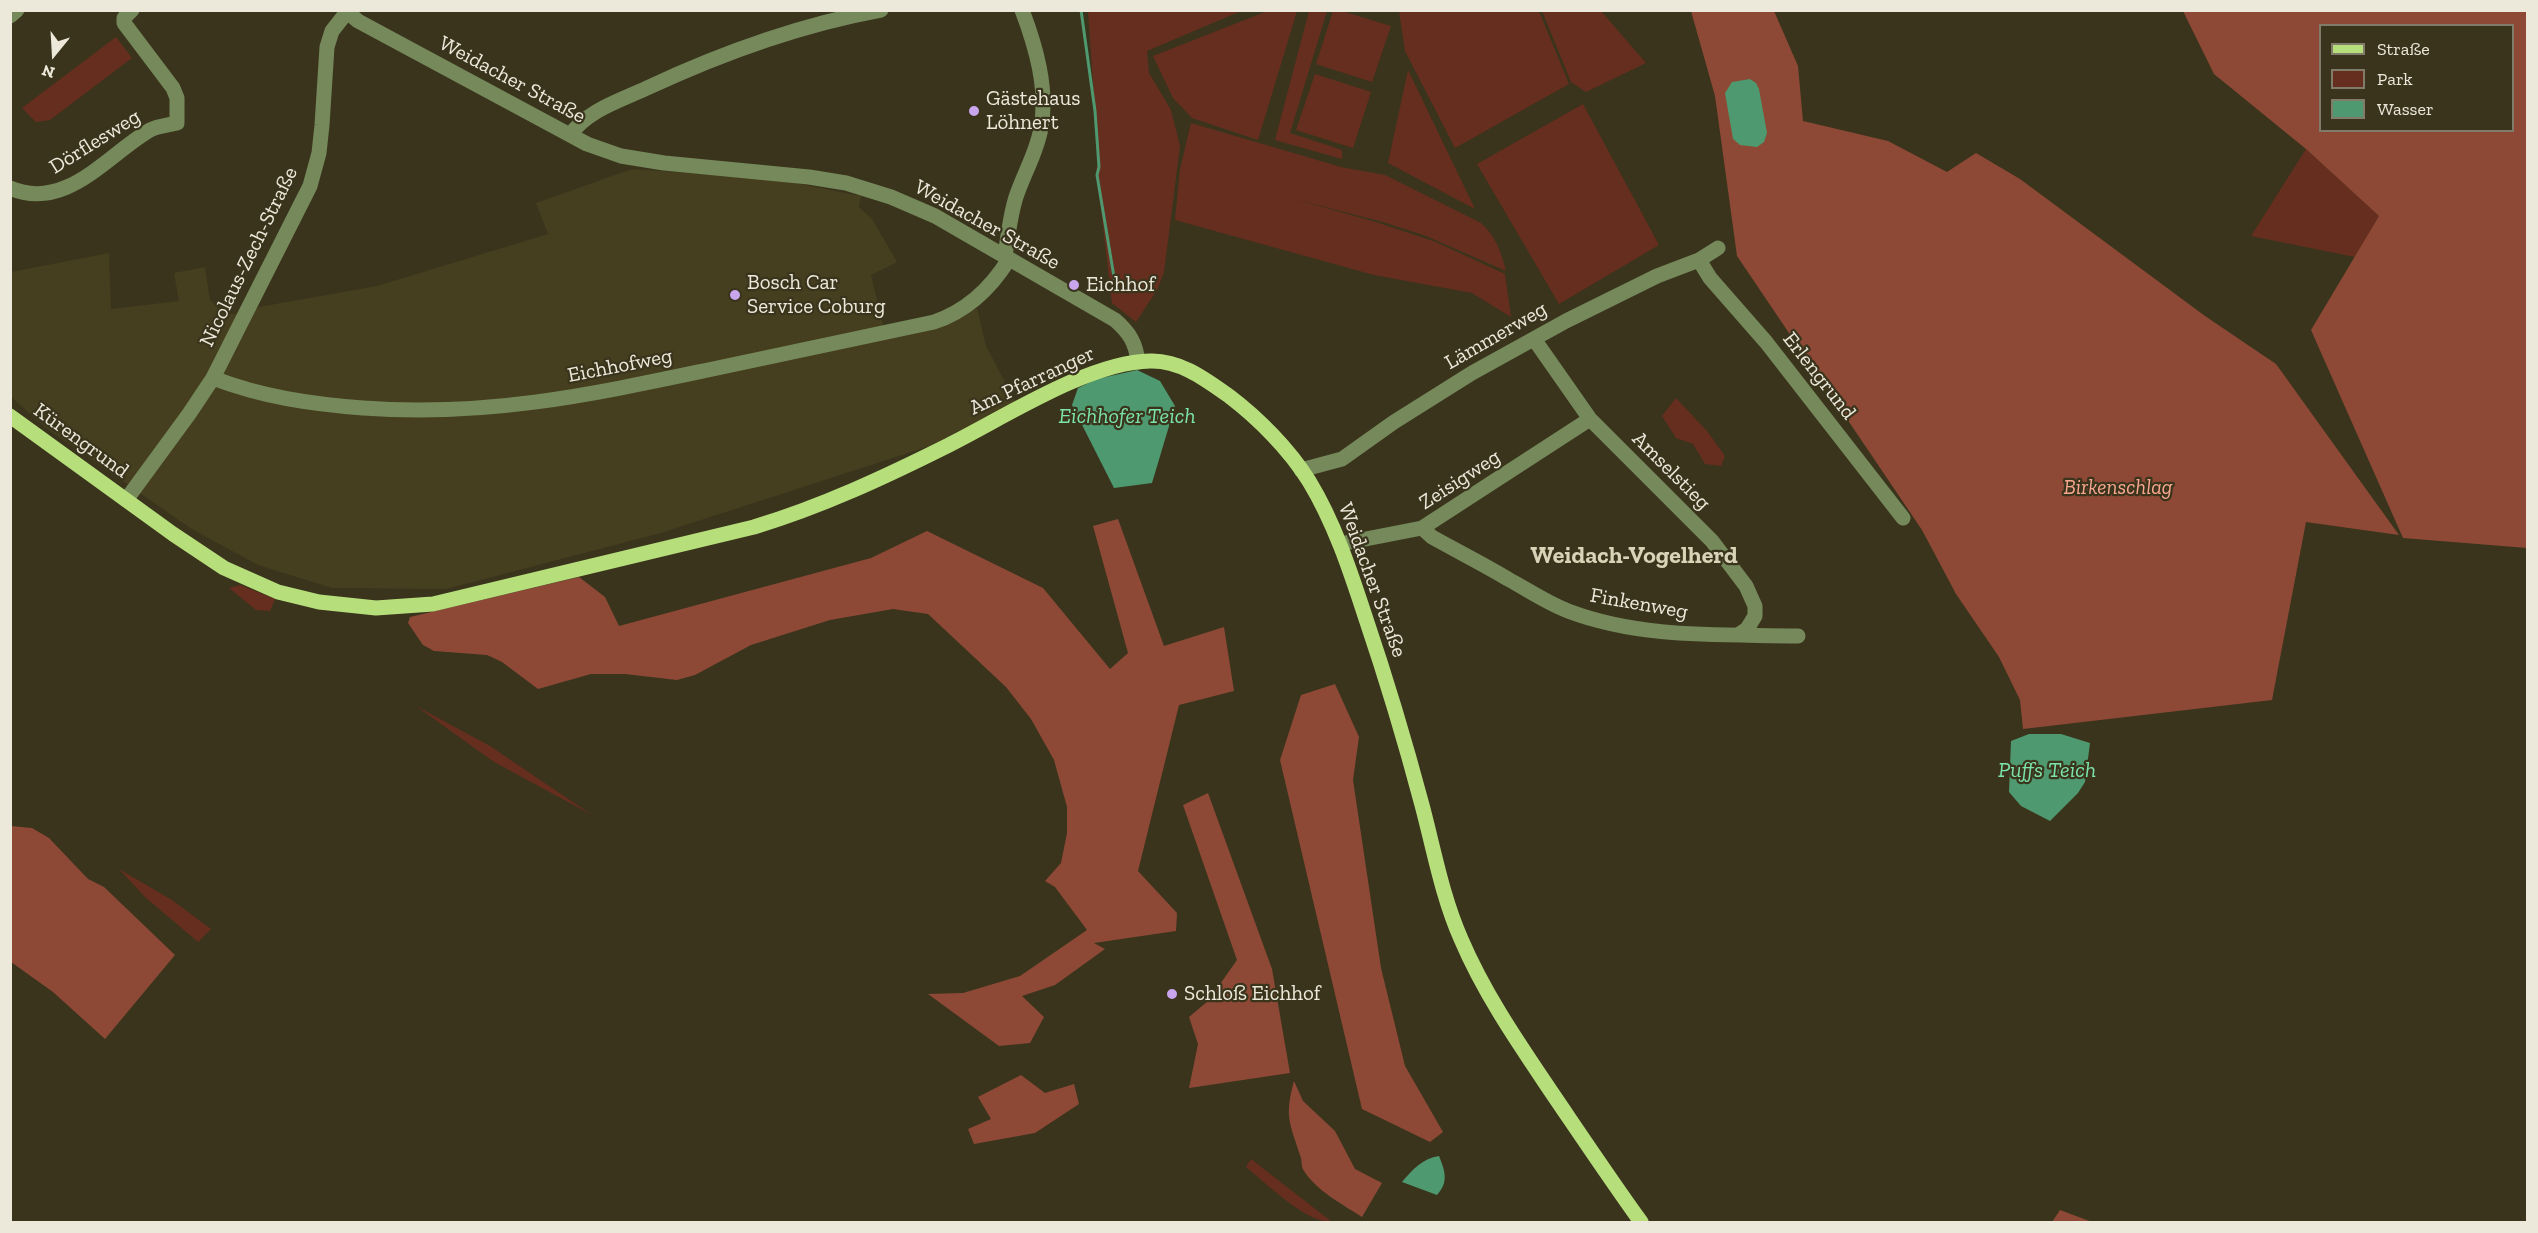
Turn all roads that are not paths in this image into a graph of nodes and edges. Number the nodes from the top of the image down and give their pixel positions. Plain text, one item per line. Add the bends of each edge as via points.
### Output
1 (17, 10) edge
2 (132, 10) edge
3 (881, 10) edge
4 (1022, 10) edge
5 (346, 11) edge
6 (10, 16) edge
7 (570, 135) junction
8 (10, 188) edge
9 (1718, 248) dead end
10 (1007, 257) junction
11 (1700, 260) junction
12 (1534, 339) junction
13 (1138, 362) junction
14 (213, 378) junction
15 (10, 416) edge
16 (1590, 419) junction
17 (1301, 470) junction
18 (126, 500) junction
19 (1903, 518) dead end
20 (1422, 528) junction
21 (1340, 544) junction
22 (1738, 634) junction
23 (1798, 636) dead end
24 (1641, 1222) edge

1 - 6 street
2 - 8 street, Dörflesweg via 124,23 173,88 177,123 152,129 104,165 63,189 41,194
3 - 7 street via 824,22 731,51 588,116
4 - 10 street via 1039,64 1042,126 1016,195
5 - 7 street, Weidacher Straße
5 - 14 street, Nicolaus-Zech-Straße via 332,31 327,47 319,153 310,186
7 - 10 street, Weidacher Straße via 637,160 809,177 860,187 925,212
9 - 11 street, Lämmerweg
10 - 13 street, Weidacher Straße via 1125,328
10 - 14 street, Eichhofweg via 1000,274 966,307 934,322 565,399 471,410 390,410 292,400 242,390
11 - 12 street, Lämmerweg via 1657,276
11 - 19 street, Erlengrund via 1710,278 1773,350
12 - 16 street, Amselstieg
12 - 17 street, Lämmerweg via 1430,399 1342,459
13 - 17 main road, Weidacher Straße via 1173,364 1211,384 1253,417
13 - 18 main road, Am Pfarranger via 1105,368 1067,384 842,497 754,527 415,606 343,606 278,592 224,568
14 - 18 street, Nicolaus-Zech-Straße
15 - 18 main road, Kürengrund
16 - 20 street, Zeisigweg
16 - 22 street, Amselstieg via 1712,541 1746,586 1755,616 1747,629
17 - 21 main road, Weidacher Straße
20 - 21 street, Zeisigweg
20 - 22 street, Finkenweg via 1567,611 1658,632
21 - 24 main road, Weidacher Straße via 1399,722 1458,933 1474,969 1523,1051
22 - 23 street, Finkenweg

